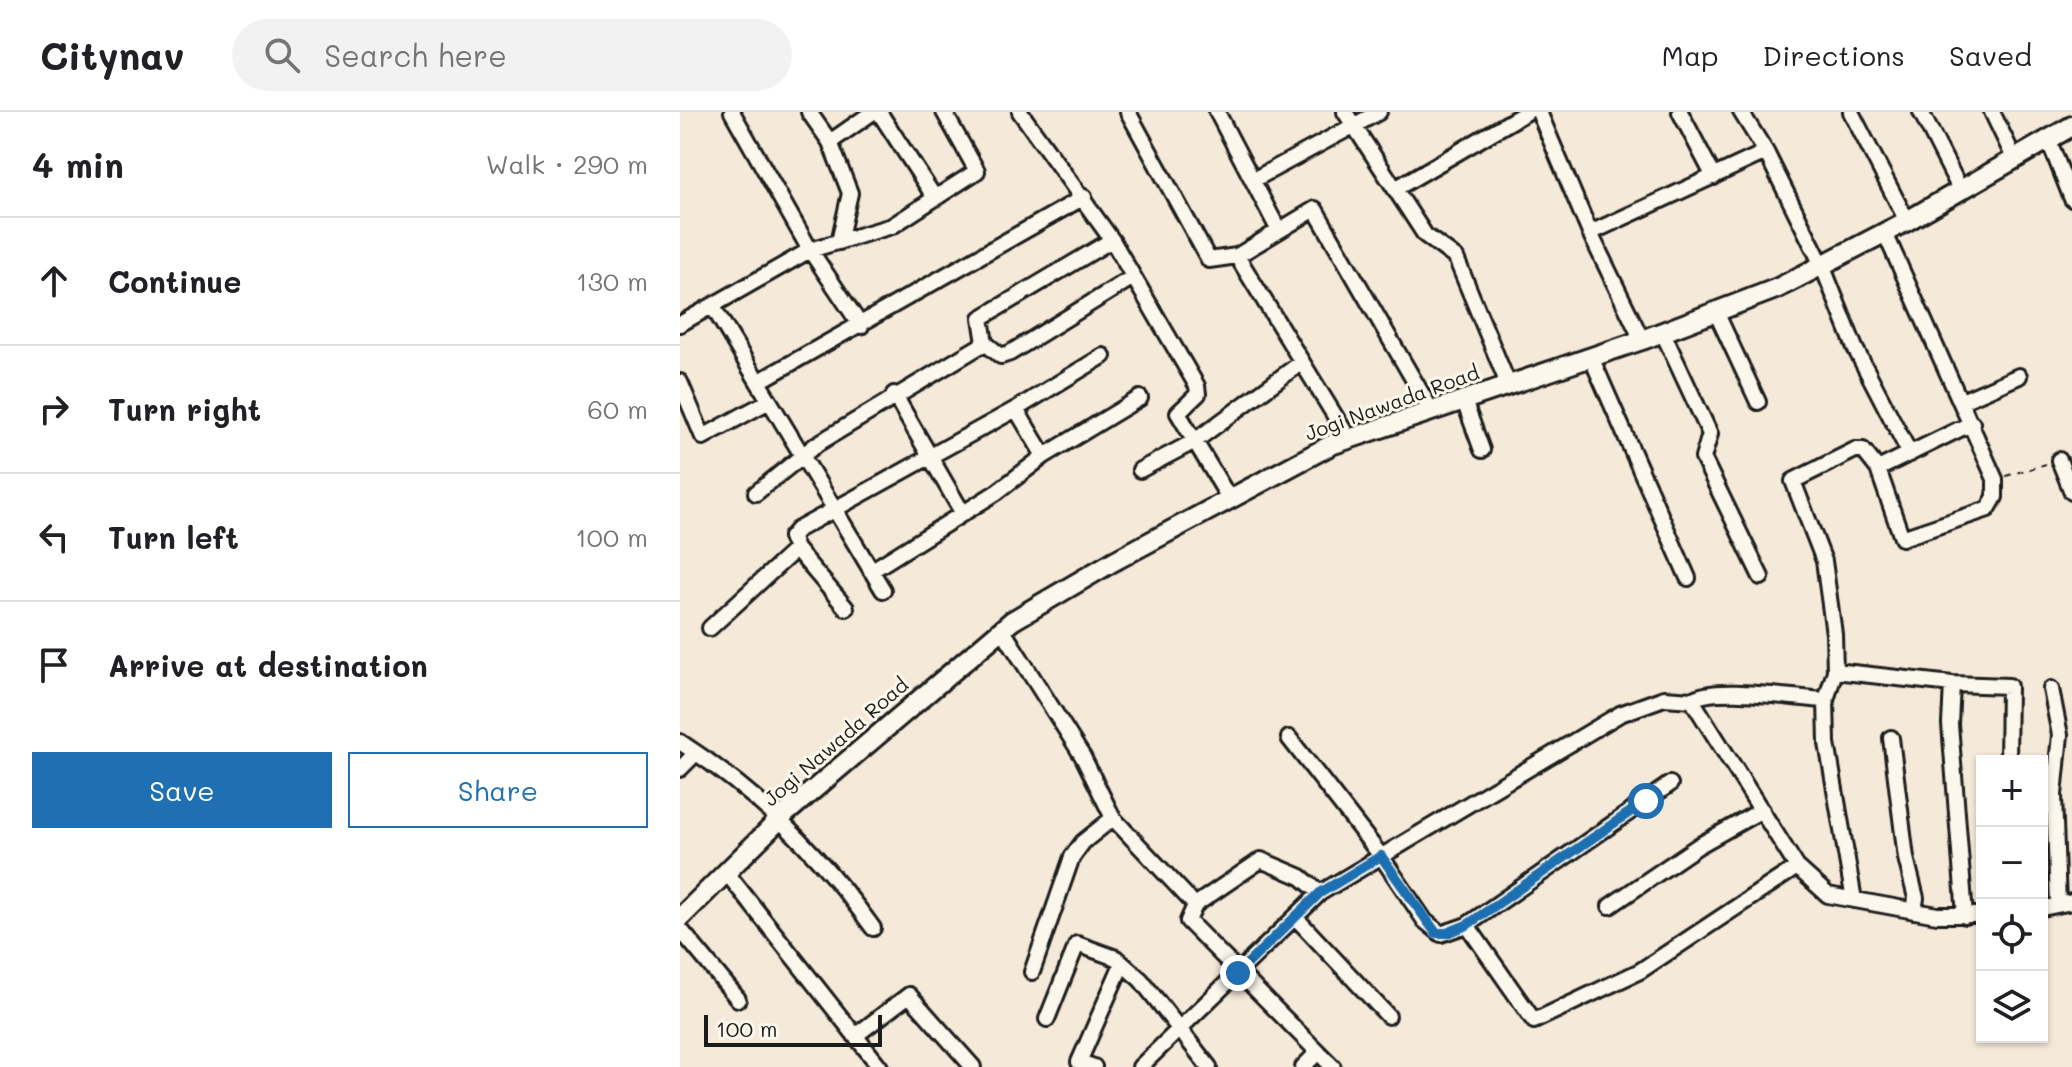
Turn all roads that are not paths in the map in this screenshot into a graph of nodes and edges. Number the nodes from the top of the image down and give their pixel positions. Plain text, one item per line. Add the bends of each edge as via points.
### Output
1 (732, 112) edge
2 (809, 112) edge
3 (876, 112) edge
4 (944, 112) edge
5 (1020, 112) edge
6 (1128, 112) edge
7 (1217, 112) edge
8 (1345, 112) edge
9 (1379, 112) edge
10 (1527, 112) edge
11 (1539, 112) edge
12 (1680, 112) edge
13 (1741, 112) edge
14 (1851, 112) edge
15 (1921, 112) edge
16 (1992, 112) edge
17 (2069, 122) edge
18 (1354, 126) junction
19 (2049, 141) junction
20 (830, 142) junction
21 (1766, 152) junction
22 (2015, 160) junction
23 (1714, 177) junction
24 (1255, 179) junction
25 (1395, 189) junction
26 (1961, 191) junction
27 (1084, 197) junction
28 (935, 198) junction
29 (2072, 199) edge
30 (1907, 221) junction
31 (1278, 229) junction
32 (1590, 233) junction
33 (1885, 233) junction
34 (1112, 240) junction
35 (839, 242) junction
36 (810, 250) junction
37 (1237, 256) junction
38 (1822, 265) junction
39 (1133, 277) junction
40 (713, 307) junction
41 (1716, 312) junction
42 (680, 324) edge
43 (861, 326) junction
44 (1663, 333) junction
45 (1642, 340) junction
46 (985, 343) junction
47 (1103, 356) dead end
48 (1591, 357) junction
49 (1302, 362) junction
50 (2019, 376) dead end
51 (680, 382) edge
52 (758, 382) junction
53 (1508, 384) junction
54 (894, 394) junction
55 (1140, 398) dead end
56 (1463, 398) junction
57 (769, 401) junction
58 (1962, 401) junction
59 (1758, 402) dead end
60 (1016, 409) junction
61 (1431, 410) junction
62 (1972, 423) junction
63 (1349, 439) junction
64 (1195, 441) junction
65 (1482, 450) dead end
66 (1910, 454) junction
67 (802, 456) junction
68 (929, 456) junction
69 (1044, 456) junction
70 (2059, 460) road end
71 (1878, 469) junction
72 (1140, 470) dead end
73 (2072, 492) edge
74 (756, 493) dead end
75 (1229, 498) junction
76 (835, 511) junction
77 (962, 512) junction
78 (796, 549) junction
79 (871, 571) junction
80 (1761, 577) dead end
81 (1688, 578) dead end
82 (883, 590) dead end
83 (846, 608) dead end
84 (710, 628) dead end
85 (1002, 629) junction
86 (1835, 671) junction
87 (1952, 684) junction
88 (2051, 689) dead end
89 (1692, 700) junction
90 (1826, 700) junction
91 (1289, 738) dead end
92 (1891, 738) dead end
93 (680, 742) edge
94 (696, 753) junction
95 (2008, 755) edge
96 (680, 769) edge
97 (1670, 784) dead end
98 (1762, 810) junction
99 (1113, 818) junction
100 (780, 819) junction
101 (1381, 856) junction
102 (1797, 867) junction
103 (726, 872) junction
104 (1320, 893) junction
105 (1854, 900) junction
106 (2065, 903) edge
107 (1195, 905) junction
108 (1610, 906) dead end
109 (1914, 911) junction
110 (1976, 915) edge
111 (1965, 916) junction
112 (680, 918) edge
113 (1297, 919) junction
114 (1467, 925) junction
115 (873, 928) dead end
116 (680, 929) edge
117 (1122, 964) junction
118 (1032, 972) dead end
119 (1238, 973) junction
120 (738, 999) dead end
121 (1388, 1016) dead end
122 (1047, 1019) dead end
123 (1178, 1030) junction
124 (855, 1036) junction
125 (1318, 1052) junction
126 (880, 1067) edge
127 (973, 1067) edge
128 (1094, 1067) edge
129 (1140, 1067) edge
130 (1209, 1067) edge
131 (1303, 1067) edge
132 (1333, 1067) edge

1 - 36 street
2 - 20 street
3 - 20 street
3 - 28 street
4 - 28 street via 977,171
5 - 27 street
6 - 37 street via 1209,260
7 - 24 street
8 - 18 street
9 - 18 street
10 - 25 street
11 - 32 street
12 - 23 street
13 - 21 street
14 - 30 street
15 - 26 street
16 - 22 street
17 - 19 street, Jogi Nawada Road
18 - 24 street
18 - 25 street
19 - 22 street, Jogi Nawada Road
19 - 29 street
20 - 35 street via 850,193
21 - 23 street
21 - 38 street
22 - 26 street, Jogi Nawada Road
23 - 32 street
24 - 31 street
25 - 53 street via 1425,235 1456,258
26 - 30 street, Jogi Nawada Road
27 - 34 street
27 - 43 street
28 - 35 street via 892,226
30 - 33 street, Jogi Nawada Road
31 - 37 street
31 - 61 street via 1315,209
32 - 45 street
33 - 38 street, Jogi Nawada Road
33 - 58 street
34 - 39 street
34 - 46 street via 981,318
35 - 36 street
36 - 40 street
36 - 43 street
37 - 49 street
38 - 41 street, Jogi Nawada Road
38 - 66 street via 1855,348
39 - 46 street via 1010,353 1001,356
39 - 64 street via 1197,386 1198,394 1178,413
40 - 42 street
40 - 52 street
41 - 44 street, Jogi Nawada Road
41 - 59 street
43 - 52 street
44 - 45 street, Jogi Nawada Road
44 - 80 street via 1710,434 1703,458
45 - 48 street, Jogi Nawada Road
46 - 54 street
47 - 60 street
48 - 53 street, Jogi Nawada Road
48 - 81 street
49 - 63 street
49 - 64 street
50 - 58 street
51 - 57 street via 703,437
52 - 57 street
53 - 56 street, Jogi Nawada Road
54 - 67 street
54 - 68 street
55 - 69 street
56 - 61 street, Jogi Nawada Road
56 - 65 street
57 - 67 street
58 - 62 street
60 - 68 street
60 - 69 street
61 - 63 street, Jogi Nawada Road
62 - 66 street
62 - 71 street via 1995,479 1995,497 1988,509 1902,538
63 - 75 street, Jogi Nawada Road
64 - 72 street
64 - 75 street
66 - 71 street
67 - 74 street
67 - 76 street
68 - 76 street
68 - 77 street
69 - 77 street
70 - 73 street
71 - 86 street via 1863,450 1855,450 1793,481 1824,561
75 - 85 street, Jogi Nawada Road
76 - 78 street via 797,530 791,537
76 - 79 street
77 - 79 street
78 - 83 street
78 - 84 street
79 - 82 street
85 - 99 street via 1083,757
85 - 100 street, Jogi Nawada Road
86 - 87 street
86 - 90 street
87 - 95 street via 2009,686
87 - 111 street via 1950,724
88 - 106 street via 2060,735 2054,795
89 - 90 street via 1717,693
89 - 98 street
89 - 101 street via 1664,698 1620,714
90 - 105 street via 1827,743
91 - 101 street
92 - 109 street
93 - 94 street
94 - 96 street
94 - 100 street
97 - 114 street
98 - 102 street
98 - 108 street
99 - 107 street
99 - 118 street via 1072,857
100 - 103 street, Jogi Nawada Road
100 - 115 street
101 - 104 street
101 - 114 street via 1436,933
102 - 105 street via 1828,895
102 - 114 street via 1640,971 1534,1021
103 - 112 street, Jogi Nawada Road
103 - 124 street
104 - 107 street via 1301,877 1261,860
104 - 113 street
105 - 109 street
107 - 119 street via 1188,921 1194,931
109 - 111 street
110 - 111 street
113 - 119 street
113 - 121 street
116 - 120 street
117 - 122 street via 1077,944
117 - 123 street via 1141,980
117 - 128 street via 1079,1062
119 - 123 street
119 - 125 street
123 - 129 street
123 - 130 street
124 - 126 street
124 - 127 street via 909,995
125 - 131 street
125 - 132 street

